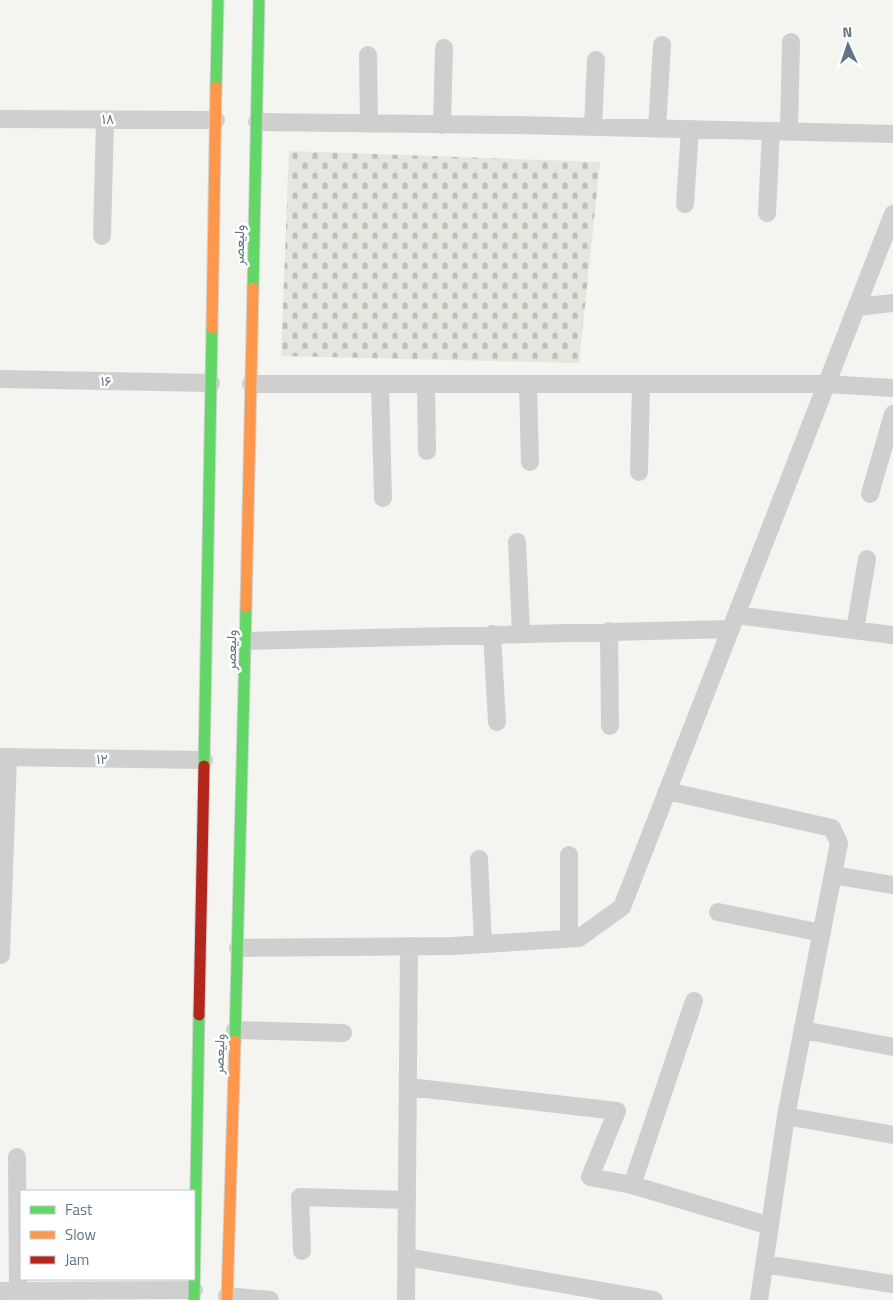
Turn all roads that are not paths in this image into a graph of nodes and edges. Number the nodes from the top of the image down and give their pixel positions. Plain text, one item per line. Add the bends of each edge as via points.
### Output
1 (218, 0) edge
2 (259, 0) edge
3 (791, 42) dead end
4 (662, 45) dead end
5 (444, 48) dead end
6 (368, 54) dead end
7 (596, 60) dead end
8 (0, 119) edge
9 (105, 119) junction
10 (216, 120) junction
11 (257, 122) junction
12 (369, 124) junction
13 (442, 124) junction
14 (593, 127) junction
15 (656, 128) junction
16 (690, 129) junction
17 (780, 131) junction
18 (893, 134) edge
19 (685, 204) dead end
20 (767, 214) dead end
21 (893, 214) edge
22 (102, 236) dead end
23 (893, 304) edge
24 (857, 307) junction
25 (0, 379) edge
26 (211, 383) junction
27 (251, 384) junction
28 (380, 384) junction
29 (826, 384) junction
30 (426, 385) junction
31 (528, 385) junction
32 (641, 385) junction
33 (893, 388) edge
34 (893, 414) edge
35 (427, 451) dead end
36 (530, 462) dead end
37 (639, 472) dead end
38 (870, 494) dead end
39 (383, 498) dead end
40 (517, 542) dead end
41 (867, 559) dead end
42 (733, 622) junction
43 (855, 630) junction
44 (609, 632) junction
45 (492, 634) junction
46 (521, 634) junction
47 (893, 635) edge
48 (246, 641) junction
49 (497, 722) dead end
50 (610, 726) dead end
51 (4, 757) edge
52 (204, 760) junction
53 (667, 791) junction
54 (569, 855) dead end
55 (479, 859) dead end
56 (833, 875) junction
57 (893, 885) edge
58 (718, 912) dead end
59 (822, 933) junction
60 (569, 939) junction
61 (483, 944) junction
62 (409, 946) junction
63 (238, 948) junction
64 (1, 955) edge
65 (694, 1001) dead end
66 (235, 1030) junction
67 (803, 1030) junction
68 (344, 1033) dead end
69 (893, 1047) edge
70 (409, 1087) junction
71 (786, 1116) junction
72 (893, 1135) edge
73 (17, 1157) dead end
74 (632, 1185) junction
75 (407, 1200) junction
76 (770, 1226) junction
77 (302, 1251) dead end
78 (407, 1258) junction
79 (764, 1264) junction
80 (195, 1274) edge
81 (195, 1280) edge
82 (893, 1284) edge
83 (0, 1291) edge
84 (18, 1291) junction
85 (194, 1295) edge
86 (227, 1298) edge
87 (270, 1300) edge
88 (406, 1300) edge
89 (654, 1300) edge
90 (758, 1300) edge

1 - 10 main road, ولیعصر
2 - 11 main road, ولیعصر
3 - 17 street
4 - 15 street
5 - 13 street
6 - 12 street
7 - 14 street
8 - 9 street, ۱۸
9 - 10 street, ۱۸
9 - 22 street
10 - 26 main road, ولیعصر
11 - 12 street
11 - 27 main road, ولیعصر
12 - 13 street
13 - 14 street
14 - 15 street
15 - 16 street
16 - 17 street
16 - 19 street
17 - 18 street
17 - 20 street
21 - 24 street
23 - 24 street
24 - 29 street
25 - 26 street, ۱۶
26 - 52 main road, ولیعصر
27 - 28 street
27 - 48 main road, ولیعصر
28 - 30 street
28 - 39 street
29 - 32 street
29 - 33 street
29 - 42 street
30 - 31 street
30 - 35 street
31 - 32 street
31 - 36 street
32 - 37 street
34 - 38 street
40 - 46 street
41 - 43 street
42 - 43 street
42 - 44 street
42 - 53 street
43 - 47 street
44 - 46 street
44 - 50 street
45 - 46 street
45 - 48 street
45 - 49 street
48 - 63 main road, ولیعصر
51 - 52 street, ۱۲
51 - 64 street
52 - 80 main road, ولیعصر via 201,1145
53 - 56 street via 832,828 839,843
53 - 60 street via 622,907 579,938
54 - 60 street
55 - 61 street
56 - 57 street
56 - 59 street
58 - 59 street
59 - 67 street
60 - 61 street
61 - 62 street
62 - 63 street
62 - 70 street
63 - 66 main road, ولیعصر
65 - 74 street
66 - 68 street
66 - 86 main road, ولیعصر via 227,1146
67 - 69 street
67 - 71 street
70 - 74 street via 617,1111 590,1177
70 - 75 street
71 - 72 street
71 - 76 street
73 - 84 street
74 - 76 street
75 - 77 street via 300,1197
75 - 78 street
76 - 79 street
78 - 88 street
78 - 89 street
79 - 82 street
79 - 90 street
81 - 85 main road, ولیعصر
83 - 84 street
84 - 85 street
86 - 87 street

